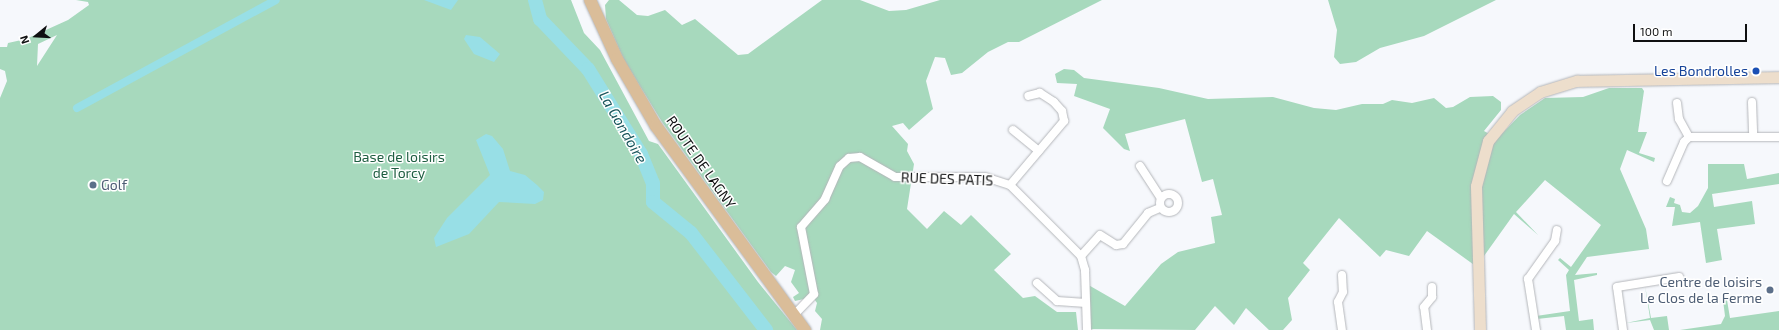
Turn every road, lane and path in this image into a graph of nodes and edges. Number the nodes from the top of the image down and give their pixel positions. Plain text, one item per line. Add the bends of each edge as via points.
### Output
1 (590, 0) edge
2 (1779, 77) edge
3 (1028, 96) dead end
4 (1752, 102) dead end
5 (1677, 103) dead end
6 (1013, 130) dead end
7 (1689, 137) junction
8 (1753, 137) junction
9 (1779, 137) edge
10 (1039, 151) junction
11 (1140, 166) dead end
12 (1667, 181) dead end
13 (1010, 185) junction
14 (1161, 198) junction
15 (1160, 208) junction
16 (1557, 230) dead end
17 (1081, 256) junction
18 (1342, 275) dead end
19 (1679, 277) dead end
20 (1037, 283) dead end
21 (1432, 287) dead end
22 (1086, 303) junction
23 (794, 315) junction
24 (805, 330) edge
25 (1087, 330) edge
26 (1342, 330) edge
27 (1427, 330) edge
28 (1480, 330) edge
29 (1536, 330) edge
30 (1623, 330) edge

1 - 23 main road, ROUTE DE LAGNY via 617,59 656,126
2 - 28 street via 1576,81 1540,92 1512,111 1488,141 1476,186
3 - 10 street via 1040,93 1060,108 1064,115 1064,121
4 - 8 street
5 - 7 street via 1679,119
6 - 10 street
7 - 8 street
7 - 12 street via 1684,142
8 - 9 street
10 - 13 street
11 - 14 street
13 - 17 street, RUE DES PATIS
13 - 23 street, RUE DES PATIS via 984,177 889,176 860,157 849,158 840,166 825,199 801,227 814,294 807,305
14 - 15 street
14 - 15 street via 1172,194 1178,203 1171,212
15 - 17 street via 1148,213 1123,244 1116,245 1100,235
16 - 29 street via 1555,241 1528,279
17 - 22 street
18 - 26 street via 1343,292 1338,302
19 - 30 street via 1617,287
20 - 22 street via 1057,301
21 - 27 street via 1432,297 1424,307
22 - 25 street
23 - 24 main road, ROUTE DE LAGNY

